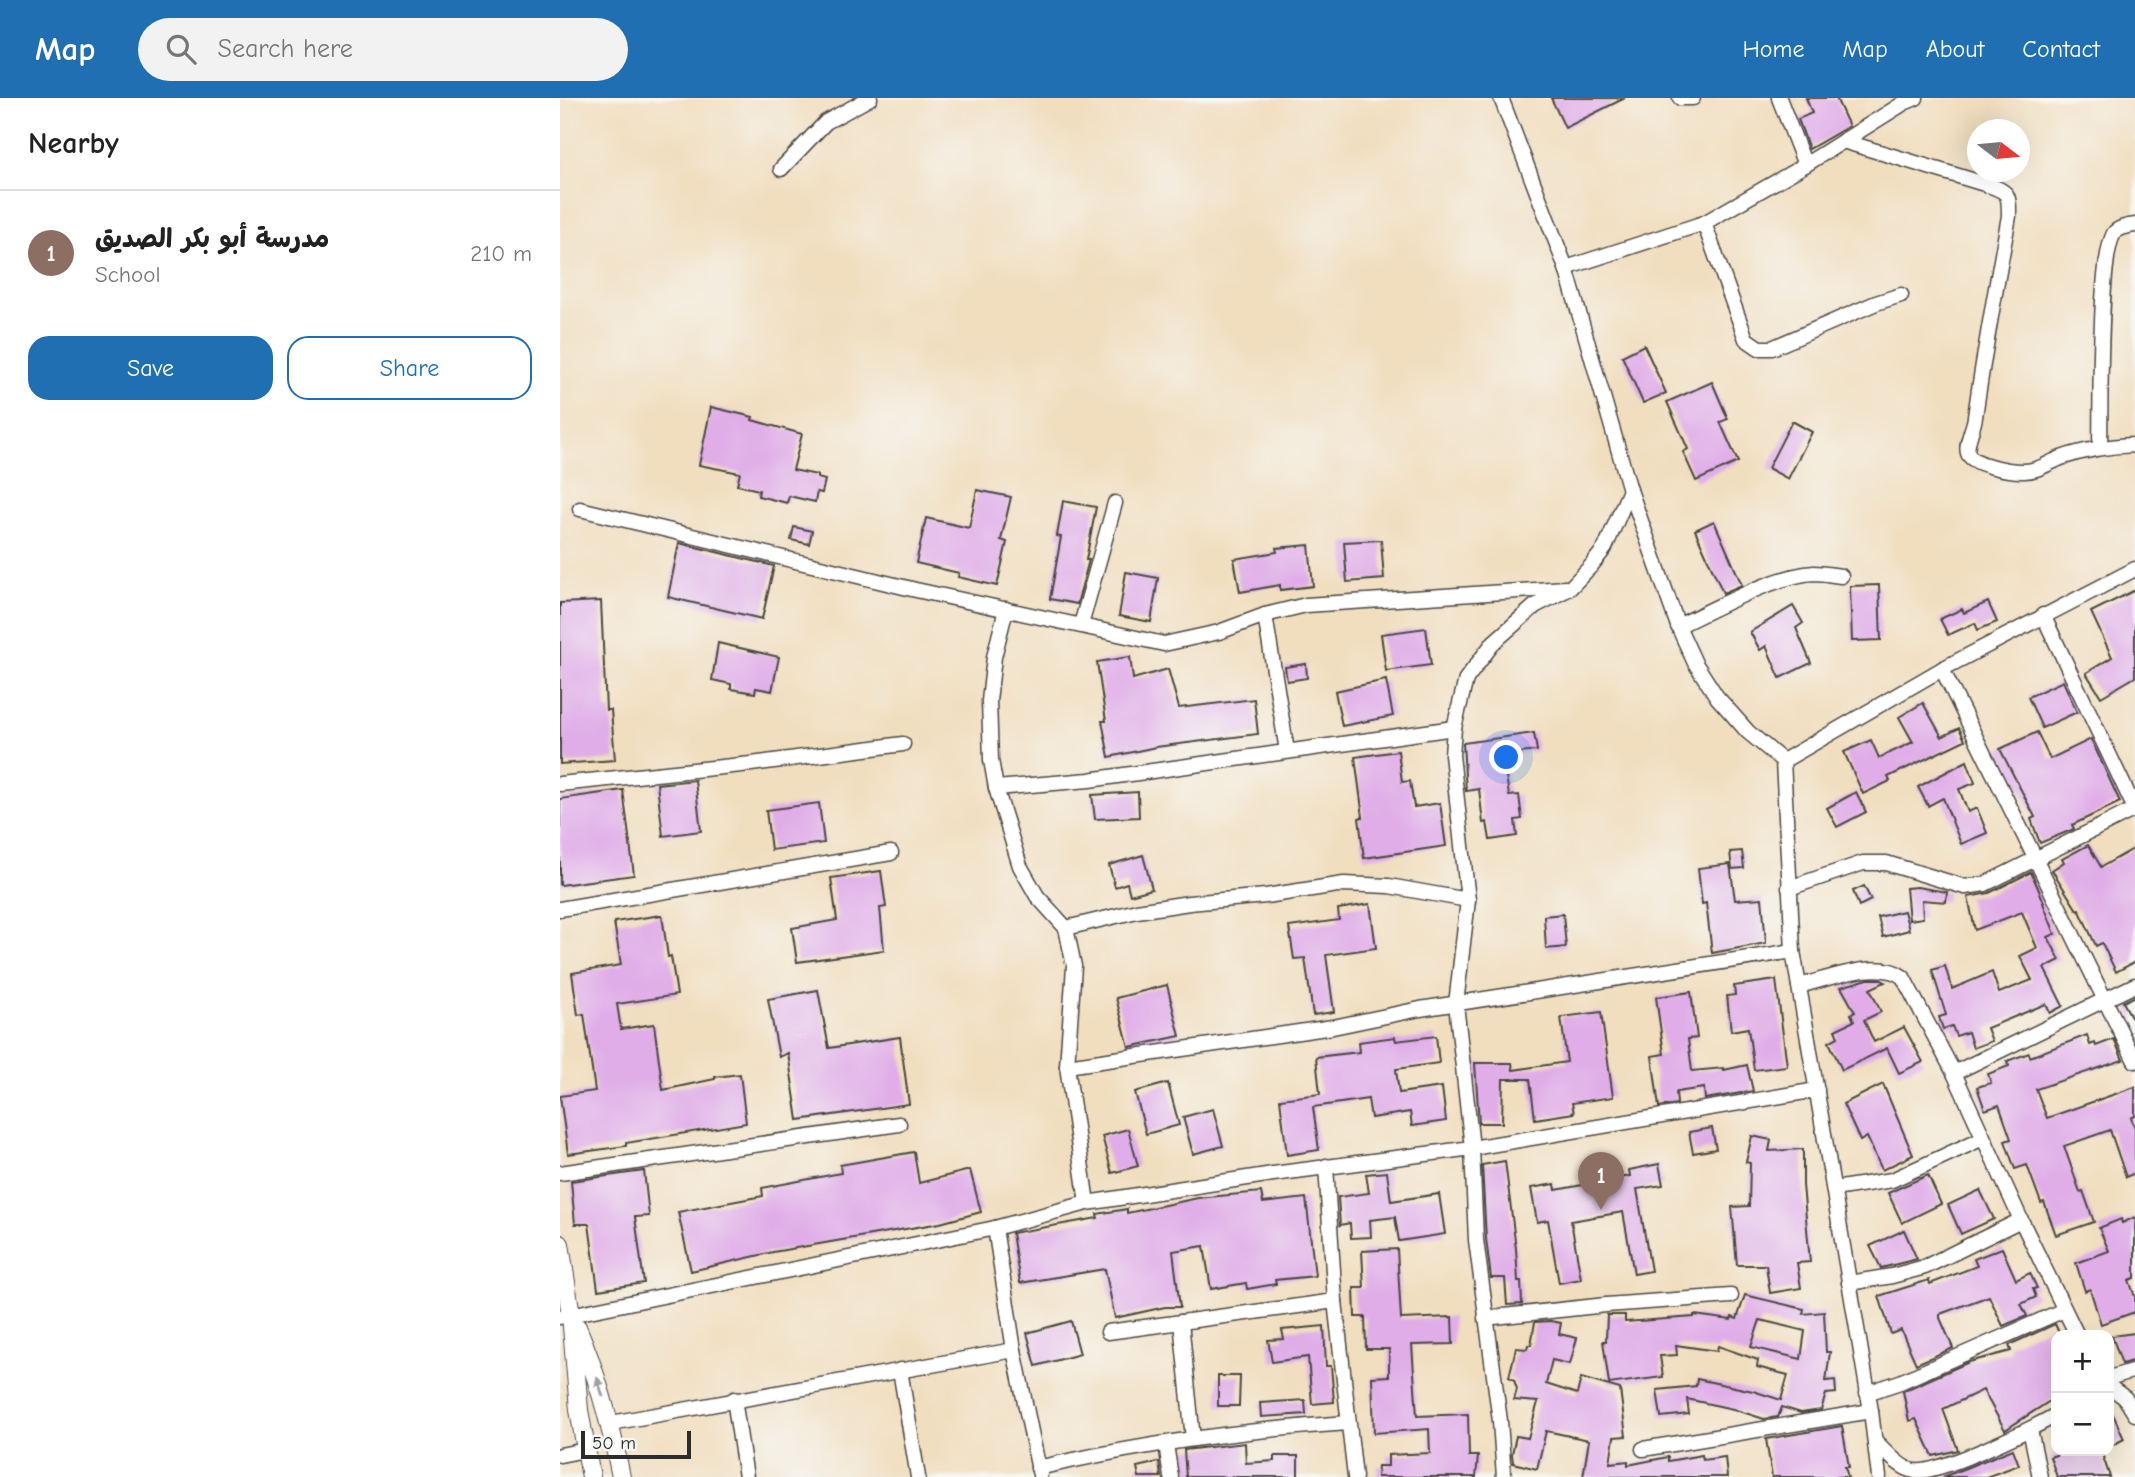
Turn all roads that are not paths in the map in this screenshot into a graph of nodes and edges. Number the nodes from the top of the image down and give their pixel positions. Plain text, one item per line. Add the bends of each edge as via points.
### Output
1 (870, 98) edge
2 (1501, 98) edge
3 (1680, 98) edge
4 (1693, 98) edge
5 (1779, 98) edge
6 (1907, 100) edge
7 (1843, 141) junction
8 (1805, 165) junction
9 (781, 169) dead end
10 (1704, 223) junction
11 (2135, 225) edge
12 (1566, 268) junction
13 (1901, 295) dead end
14 (2135, 445) edge
15 (2100, 447) junction
16 (1630, 490) junction
17 (1115, 503) dead end
18 (580, 509) dead end
19 (2135, 569) edge
20 (1841, 576) dead end
21 (1570, 588) junction
22 (1006, 610) junction
23 (1265, 615) junction
24 (2043, 615) junction
25 (1081, 625) junction
26 (1678, 626) junction
27 (1941, 669) junction
28 (1454, 728) junction
29 (903, 744) dead end
30 (1287, 751) junction
31 (1783, 761) junction
32 (560, 785) edge
33 (996, 788) junction
34 (2135, 809) edge
35 (891, 853) dead end
36 (2036, 859) junction
37 (1789, 888) junction
38 (1468, 900) junction
39 (560, 909) edge
40 (1066, 929) junction
41 (1793, 951) junction
42 (2135, 985) edge
43 (1800, 986) junction
44 (2105, 1001) junction
45 (1455, 1004) junction
46 (2135, 1061) edge
47 (1067, 1066) junction
48 (1954, 1073) junction
49 (1817, 1090) junction
50 (899, 1124) dead end
51 (1983, 1138) junction
52 (1472, 1148) junction
53 (1326, 1166) junction
54 (560, 1173) edge
55 (1834, 1189) junction
56 (1087, 1203) junction
57 (2021, 1220) junction
58 (995, 1228) junction
59 (560, 1244) edge
60 (1849, 1283) junction
61 (1731, 1296) dead end
62 (1335, 1301) junction
63 (2064, 1310) junction
64 (566, 1316) edge
65 (1485, 1318) junction
66 (1181, 1322) junction
67 (2074, 1330) edge
68 (1108, 1332) dead end
69 (1014, 1350) junction
70 (900, 1370) junction
71 (2135, 1370) edge
72 (2114, 1376) edge
73 (2114, 1390) edge
74 (1867, 1393) junction
75 (734, 1399) junction
76 (1871, 1411) junction
77 (2135, 1414) edge
78 (2051, 1418) edge
79 (611, 1423) junction
80 (1348, 1423) junction
81 (2031, 1429) junction
82 (1193, 1439) junction
83 (1875, 1441) junction
84 (1166, 1444) junction
85 (1643, 1449) dead end
86 (585, 1450) junction
87 (560, 1455) edge
88 (1039, 1473) edge
89 (591, 1477) edge
90 (621, 1477) edge
91 (746, 1477) edge
92 (918, 1477) edge
93 (1171, 1477) edge
94 (1354, 1477) edge
95 (1504, 1477) edge
96 (1879, 1477) edge
97 (1889, 1477) edge
98 (2040, 1477) edge

1 - 9 street via 826,122
2 - 12 street
3 - 4 street
5 - 8 street
6 - 7 street
7 - 8 street
7 - 15 street via 1988,185 2005,191 2009,198 1969,457 1983,465 2033,471
8 - 10 street
10 - 12 street
10 - 13 street via 1746,339 1759,348 1772,348
11 - 15 street via 2113,235 2107,256
12 - 16 street
14 - 15 street
16 - 21 street via 1605,548
16 - 26 street
17 - 25 street
18 - 22 street
19 - 24 street
20 - 26 street via 1814,573 1791,578
21 - 23 street via 1338,602
21 - 28 street via 1535,606 1494,642 1466,679
22 - 25 street
22 - 33 street via 989,701
23 - 25 street via 1219,632 1164,644
23 - 30 street
24 - 27 street
24 - 34 street
26 - 31 street via 1717,697 1748,732
27 - 31 street
27 - 36 street
28 - 30 street
28 - 38 street via 1452,755
29 - 32 street
30 - 33 street via 1089,780
31 - 37 street
33 - 40 street via 1020,866 1037,896
34 - 36 street
35 - 39 street
36 - 37 street via 1985,884 1965,887 1886,863 1863,863
36 - 44 street
37 - 41 street
38 - 40 street via 1389,886 1344,884 1137,911
38 - 45 street
40 - 47 street via 1074,966
41 - 43 street
41 - 45 street
42 - 44 street
43 - 48 street via 1870,969 1896,971
43 - 49 street
44 - 46 street
44 - 48 street
45 - 47 street
45 - 52 street
47 - 56 street
48 - 51 street
49 - 52 street
49 - 55 street
50 - 54 street
51 - 55 street via 1892,1180
51 - 57 street
52 - 53 street
52 - 65 street
53 - 56 street
53 - 62 street
55 - 60 street
56 - 58 street
57 - 60 street via 1925,1267
57 - 63 street
58 - 64 street
58 - 69 street
59 - 64 street
60 - 74 street
61 - 65 street
62 - 66 street
62 - 80 street
63 - 67 street
63 - 74 street
79 -> 64 street via 592,1363
64 - 86 street
65 - 95 street
66 - 68 street
66 - 82 street
69 - 70 street
69 - 88 street
70 - 75 street
70 - 92 street
71 - 72 street
73 - 77 street
74 - 76 street
75 - 79 street
75 - 91 street
76 - 83 street
76 - 85 street
78 - 81 street
79 - 90 street
80 - 82 street
80 - 94 street
81 - 83 street via 1948,1464 1915,1471
81 - 98 street
82 - 84 street
83 - 96 street
83 - 97 street
84 - 88 street via 1106,1452
84 - 93 street
86 - 87 street
86 - 89 street

